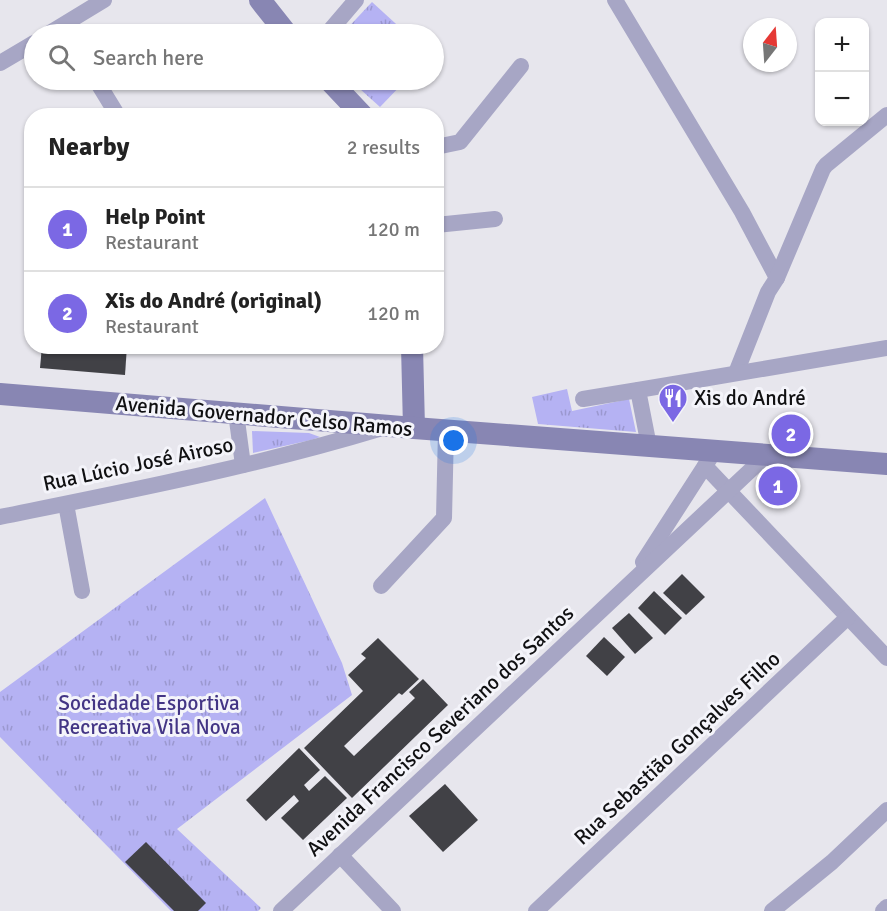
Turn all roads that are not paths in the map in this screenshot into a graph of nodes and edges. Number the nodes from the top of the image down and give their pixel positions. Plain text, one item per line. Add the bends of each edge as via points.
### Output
1 (104, 0) edge
2 (260, 0) edge
3 (356, 0) edge
4 (615, 0) edge
5 (74, 24) edge
6 (279, 24) edge
7 (336, 24) edge
8 (24, 49) edge
9 (0, 63) edge
10 (521, 66) dead end
11 (102, 90) edge
12 (338, 90) edge
13 (113, 108) edge
14 (355, 108) edge
15 (887, 115) edge
16 (444, 145) edge
17 (495, 219) dead end
18 (444, 224) edge
19 (777, 278) junction
20 (887, 348) edge
21 (412, 354) edge
22 (740, 373) junction
23 (638, 390) junction
24 (0, 394) edge
25 (583, 399) dead end
26 (236, 413) junction
27 (390, 426) junction
28 (414, 428) junction
29 (446, 430) junction
30 (649, 446) junction
31 (766, 455) junction
32 (710, 458) junction
33 (887, 464) edge
34 (243, 465) junction
35 (729, 491) junction
36 (66, 504) junction
37 (0, 516) edge
38 (630, 583) junction
39 (381, 585) dead end
40 (82, 591) dead end
41 (848, 617) junction
42 (887, 658) edge
43 (887, 810) edge
44 (340, 855) junction
45 (887, 907) edge
46 (281, 911) edge
47 (393, 911) edge
48 (536, 911) edge
49 (772, 911) edge
50 (883, 911) edge

1 - 5 street
2 - 6 main road
3 - 7 street
4 - 19 street
8 - 9 street
10 - 16 street via 460,142
11 - 13 street
12 - 14 main road
15 - 19 street via 823,169
17 - 18 street
19 - 22 street via 768,292
20 - 22 street
21 - 28 main road
22 - 23 street
23 - 25 street
23 - 30 street
24 - 26 main road, Avenida Governador Celso Ramos
26 - 27 main road, Avenida Governador Celso Ramos
26 - 34 street
27 - 28 main road, Avenida Governador Celso Ramos
27 - 34 street, Rua Lúcio José Airoso
28 - 29 main road, Avenida Governador Celso Ramos
29 - 30 main road, Avenida Governador Celso Ramos
29 - 39 street via 444,518
30 - 32 main road, Avenida Governador Celso Ramos
31 - 32 main road, Avenida Governador Celso Ramos
31 - 33 main road, Avenida Governador Celso Ramos
31 - 35 street, Avenida Francisco Severiano dos Santos
32 - 35 street
32 - 38 street, Avenida Francisco Severiano dos Santos
34 - 36 street, Rua Lúcio José Airoso
35 - 38 street, Avenida Francisco Severiano dos Santos
35 - 41 street
36 - 37 street, Rua Lúcio José Airoso
36 - 40 street
38 - 44 street, Avenida Francisco Severiano dos Santos
41 - 42 street
41 - 48 street, Rua Sebastião Gonçalves Filho
43 - 49 street
44 - 46 street, Avenida Francisco Severiano dos Santos
44 - 47 street
45 - 50 street

